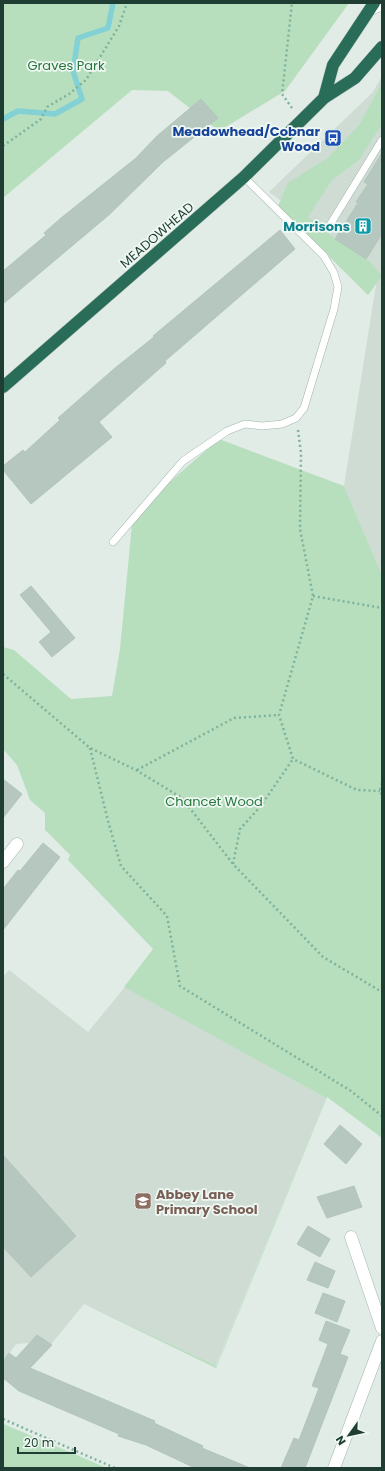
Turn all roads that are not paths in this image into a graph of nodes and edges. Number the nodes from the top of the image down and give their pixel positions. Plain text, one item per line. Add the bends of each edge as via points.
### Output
1 (382, 7) edge
2 (371, 8) edge
3 (382, 47) edge
4 (324, 98) junction
5 (382, 140) edge
6 (244, 177) junction
7 (328, 228) dead end
8 (3, 388) edge
9 (112, 542) dead end
10 (17, 844) dead end
11 (3, 862) edge
12 (351, 1237) dead end
13 (382, 1328) edge
14 (382, 1341) edge
15 (334, 1468) edge

1 - 2 lane
2 - 4 highway, MEADOWHEAD via 333,65
3 - 4 highway, MEADOWHEAD via 355,78
4 - 6 highway, MEADOWHEAD
5 - 7 lane
6 - 8 highway, MEADOWHEAD
6 - 9 lane via 324,256 334,273 338,287 334,309 304,408 296,418 282,424 245,424 221,435 183,461
10 - 11 street
12 - 13 street
14 - 15 street

